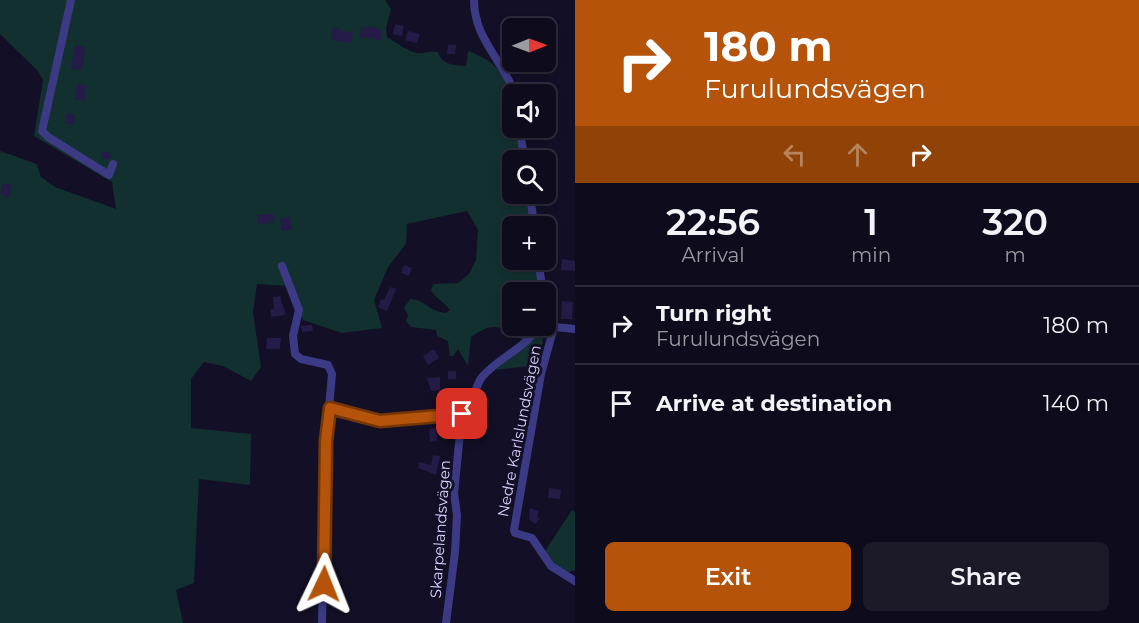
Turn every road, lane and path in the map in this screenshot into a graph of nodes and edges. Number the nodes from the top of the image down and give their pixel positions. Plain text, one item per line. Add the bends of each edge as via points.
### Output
1 (71, 0) edge
2 (474, 0) edge
3 (511, 84) edge
4 (113, 164) dead end
5 (282, 266) dead end
6 (556, 327) edge
7 (575, 329) edge
8 (532, 336) edge
9 (552, 336) edge
10 (330, 408) junction
11 (462, 414) junction
12 (575, 581) edge
13 (322, 623) edge
14 (446, 623) edge

1 - 4 street via 42,130 48,138 109,175
2 - 3 street via 475,19 484,43
5 - 10 street via 299,310 293,336 295,354 328,365 332,374
6 - 7 street
8 - 11 street, Skarpelandsvägen via 486,373
9 - 12 street, Nedre Karlslundsvägen via 541,374 514,530 534,540 551,566
10 - 11 street via 380,421
10 - 13 street
11 - 14 street, Skarpelandsvägen via 454,493 455,552

